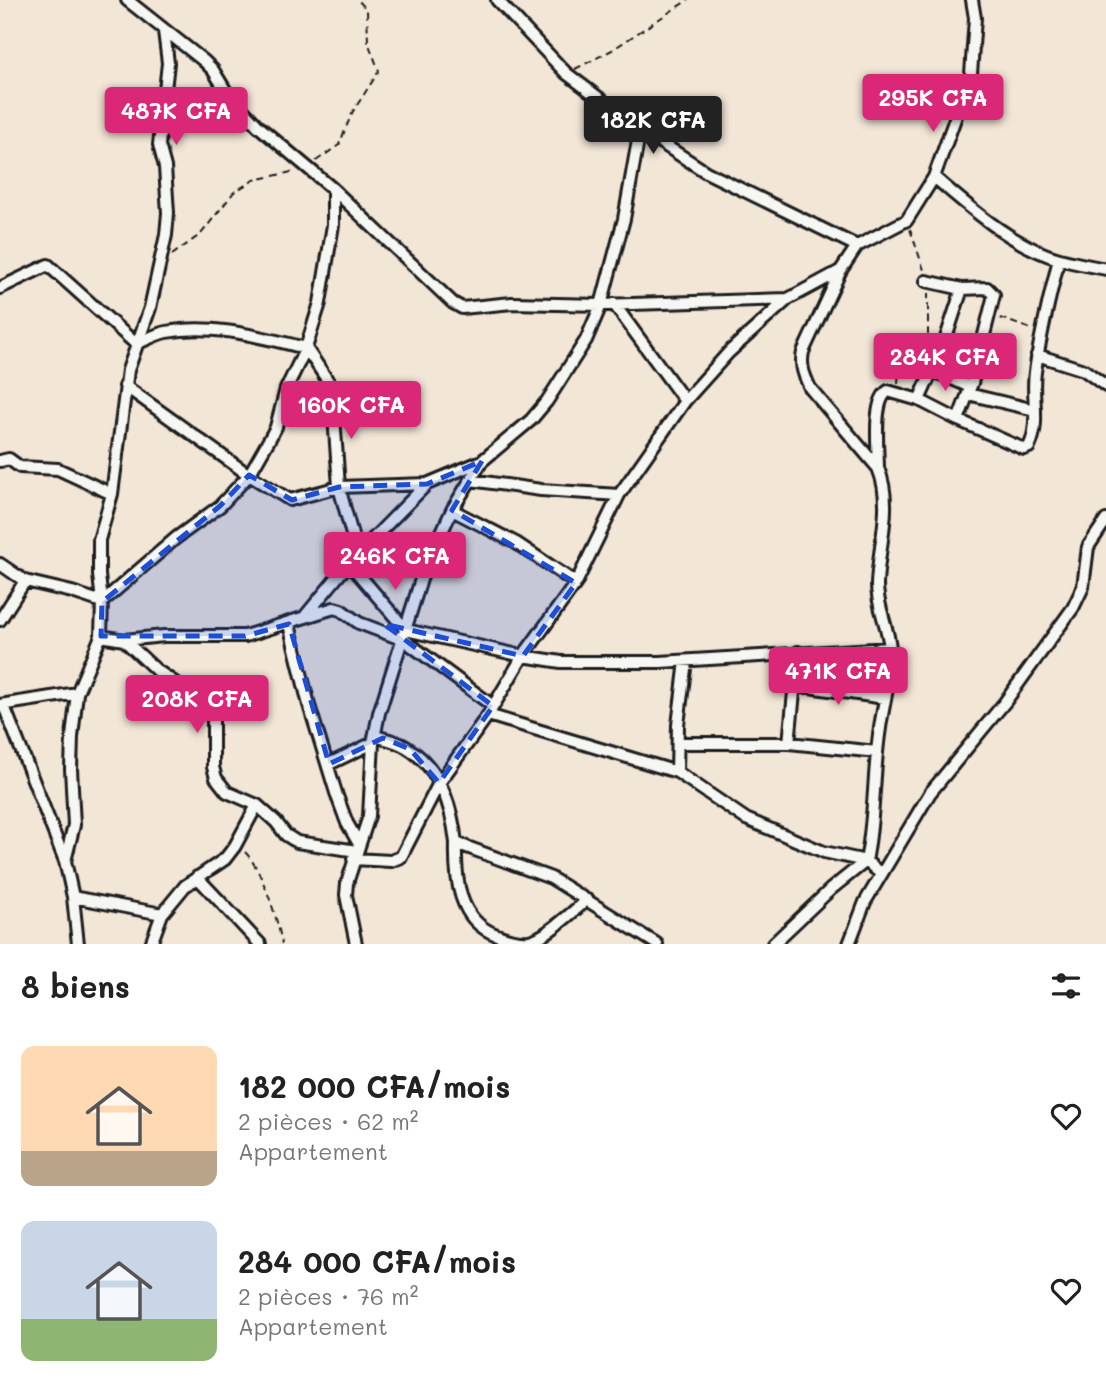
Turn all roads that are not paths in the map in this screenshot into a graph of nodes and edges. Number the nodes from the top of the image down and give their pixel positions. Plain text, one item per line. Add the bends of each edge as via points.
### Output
1 (127, 0) edge
2 (497, 0) edge
3 (972, 0) edge
4 (164, 31) junction
5 (640, 129) junction
6 (934, 177) junction
7 (333, 189) junction
8 (857, 246) junction
9 (1059, 259) junction
10 (1106, 269) edge
11 (841, 270) junction
12 (926, 281) road end
13 (0, 288) edge
14 (962, 289) junction
15 (788, 299) junction
16 (614, 304) junction
17 (601, 305) junction
18 (136, 344) junction
19 (306, 348) junction
20 (1037, 355) junction
21 (932, 370) junction
22 (125, 386) junction
23 (1106, 386) edge
24 (969, 390) junction
25 (919, 400) junction
26 (685, 401) junction
27 (1035, 410) junction
28 (958, 420) junction
29 (0, 461) edge
30 (482, 461) junction
31 (878, 468) junction
32 (249, 475) junction
33 (471, 480) junction
34 (427, 484) junction
35 (339, 487) junction
36 (112, 494) junction
37 (619, 495) junction
38 (452, 510) junction
39 (1106, 520) edge
40 (357, 553) junction
41 (349, 563) junction
42 (0, 564) edge
43 (25, 581) junction
44 (576, 583) junction
45 (102, 602) junction
46 (304, 618) junction
47 (0, 620) edge
48 (289, 624) junction
49 (405, 635) junction
50 (101, 636) junction
51 (124, 640) junction
52 (890, 648) junction
53 (798, 652) junction
54 (523, 656) junction
55 (686, 661) junction
56 (795, 685) junction
57 (77, 693) junction
58 (885, 698) junction
59 (2, 706) edge
60 (490, 711) junction
61 (374, 739) junction
62 (678, 743) junction
63 (789, 743) junction
64 (877, 752) junction
65 (329, 764) junction
66 (677, 772) junction
67 (439, 783) junction
68 (257, 805) junction
69 (456, 843) junction
70 (357, 851) junction
71 (65, 861) junction
72 (866, 861) junction
73 (881, 874) junction
74 (197, 877) junction
75 (73, 897) junction
76 (587, 900) junction
77 (162, 914) junction
78 (78, 944) edge
79 (151, 944) edge
80 (260, 944) edge
81 (356, 944) edge
82 (657, 944) edge
83 (773, 944) edge
84 (849, 944) edge

1 - 4 street
2 - 5 street via 566,73
3 - 6 street via 971,74
4 - 7 street via 204,61 258,126
4 - 18 street via 168,63 159,145 168,213 162,262
5 - 8 street via 706,172
5 - 17 street via 624,219
6 - 8 street via 906,220
6 - 9 street via 1021,242
7 - 17 street via 459,307
7 - 19 street via 333,225 320,303
8 - 11 street
9 - 10 street
9 - 20 street
11 - 15 street
11 - 31 street via 801,362 810,388
12 - 14 street
13 - 18 street via 48,265
14 - 21 street
14 - 24 street via 992,291
15 - 16 street
15 - 26 street via 729,352
16 - 17 street
16 - 26 street
17 - 30 street via 586,340 547,401
18 - 19 street via 164,332 208,330
18 - 22 street
19 - 32 street via 286,389 276,427
19 - 35 street via 332,387
20 - 23 street via 1084,370
20 - 27 street via 1032,392
21 - 24 street
21 - 25 street
22 - 32 street
22 - 36 street
24 - 27 street
24 - 28 street
25 - 28 street
25 - 31 street via 888,391 881,398
26 - 37 street
27 - 28 street via 1035,430 1027,449
29 - 36 street via 9,459 24,468 58,469
30 - 33 street
30 - 34 street
31 - 52 street via 886,507 877,585
32 - 35 street via 290,500
32 - 45 street via 220,506
33 - 37 street
33 - 38 street
34 - 35 street
34 - 40 street
35 - 40 street
36 - 45 street via 99,540
37 - 44 street
38 - 44 street via 516,543
38 - 49 street via 423,573
39 - 73 street via 1088,547 1083,587 1073,608 1005,702 930,793
40 - 41 street
41 - 46 street
41 - 49 street
42 - 43 street
43 - 45 street
43 - 47 street
44 - 54 street
45 - 50 street
46 - 48 street
46 - 49 street via 334,608 359,623
48 - 51 street via 245,636
48 - 65 street
49 - 54 street
49 - 60 street
49 - 61 street
50 - 51 street
50 - 57 street
51 - 68 street via 206,705 213,720 216,778 228,792
52 - 53 street
52 - 58 street
53 - 55 street
53 - 56 street
54 - 55 street via 561,662
54 - 60 street
55 - 62 street
56 - 58 street
56 - 63 street
57 - 59 street
57 - 71 street via 71,769 74,825
58 - 64 street
59 - 71 street
60 - 66 street
60 - 67 street
61 - 65 street
61 - 67 street via 410,749
61 - 70 street via 369,816
62 - 63 street
62 - 66 street
63 - 64 street
64 - 72 street
65 - 70 street
66 - 72 street via 746,819 824,852
67 - 69 street via 451,809
67 - 70 street via 401,857 391,861
68 - 70 street via 297,842
68 - 74 street via 223,861
69 - 76 street via 538,872
69 - 76 street via 458,884 467,912 489,933 529,941
70 - 81 street via 346,895
71 - 75 street
72 - 73 street
72 - 83 street
73 - 84 street
74 - 77 street
74 - 80 street
75 - 77 street
75 - 78 street
76 - 82 street
77 - 79 street

